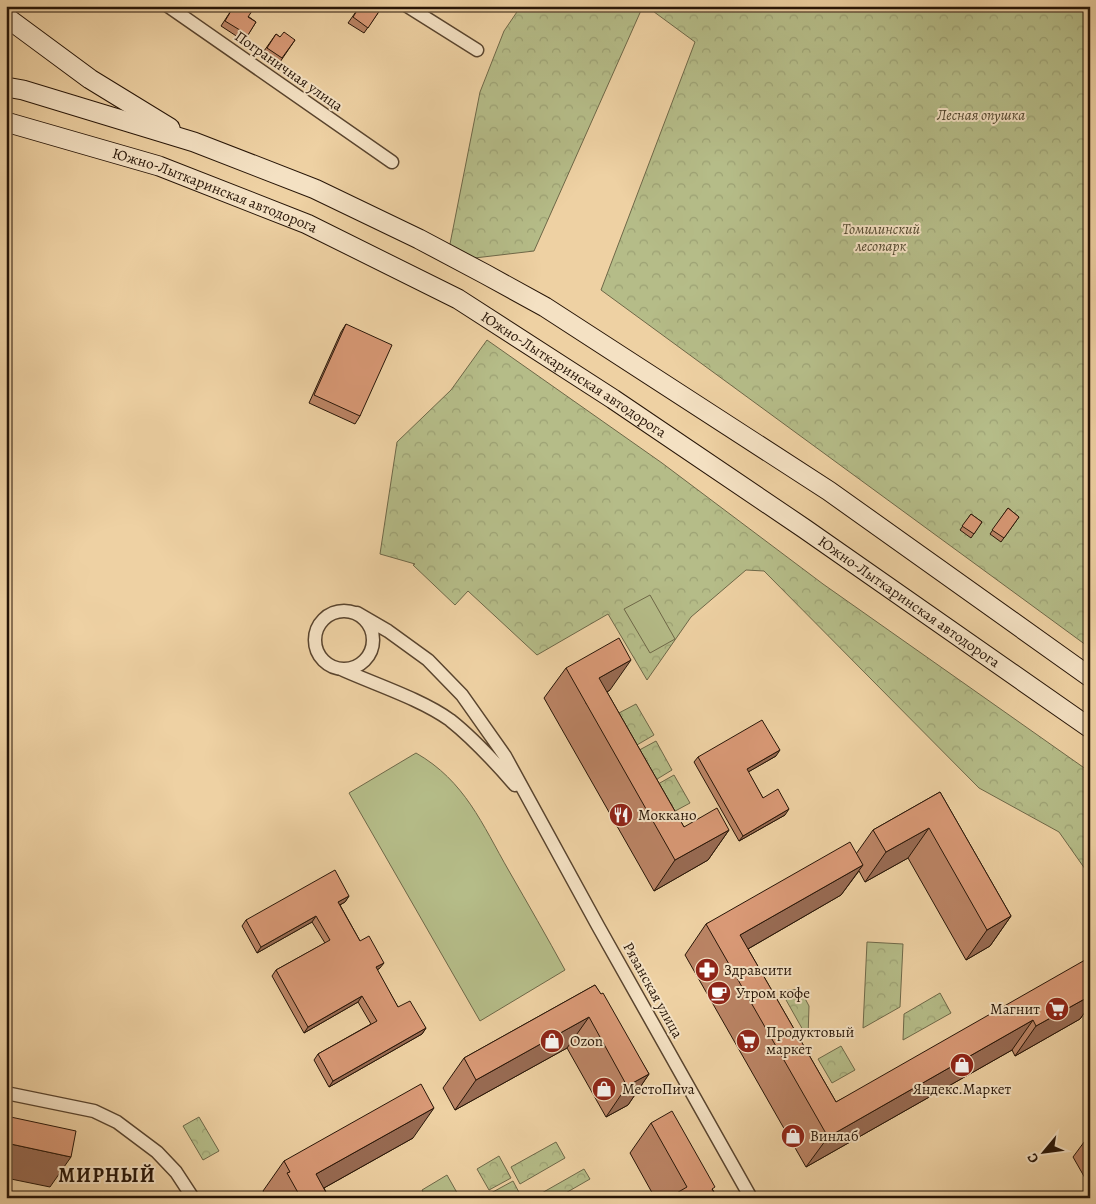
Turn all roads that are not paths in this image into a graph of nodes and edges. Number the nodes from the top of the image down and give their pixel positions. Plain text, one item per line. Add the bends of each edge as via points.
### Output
1 (168, 6) edge
2 (407, 6) edge
3 (6, 17) edge
4 (477, 50) dead end
5 (6, 87) edge
6 (6, 122) edge
7 (194, 142) junction
8 (392, 162) dead end
9 (357, 613) junction
10 (341, 669) junction
11 (1090, 677) edge
12 (1090, 728) edge
13 (527, 798) junction
14 (6, 1093) edge
15 (193, 1198) edge
16 (751, 1198) edge

1 - 8 street, Пограничная улица
2 - 4 street
3 - 7 main road via 90,79
5 - 7 main road
6 - 12 main road, Южно-Лыткаринская автодорога via 159,166 206,184 307,224 458,299 805,529
7 - 11 main road via 315,189 419,239 545,307 829,492
9 - 10 street via 371,628 373,644 366,660 352,668
9 - 10 street via 337,611 320,623 316,632 318,652 327,663
9 - 13 street, Рязанская улица via 428,660 462,695 505,756
10 - 13 street, Рязанская улица via 412,699 448,719 485,751
13 - 16 street, Рязанская улица
14 - 15 street via 94,1111 117,1122 157,1152 176,1172

